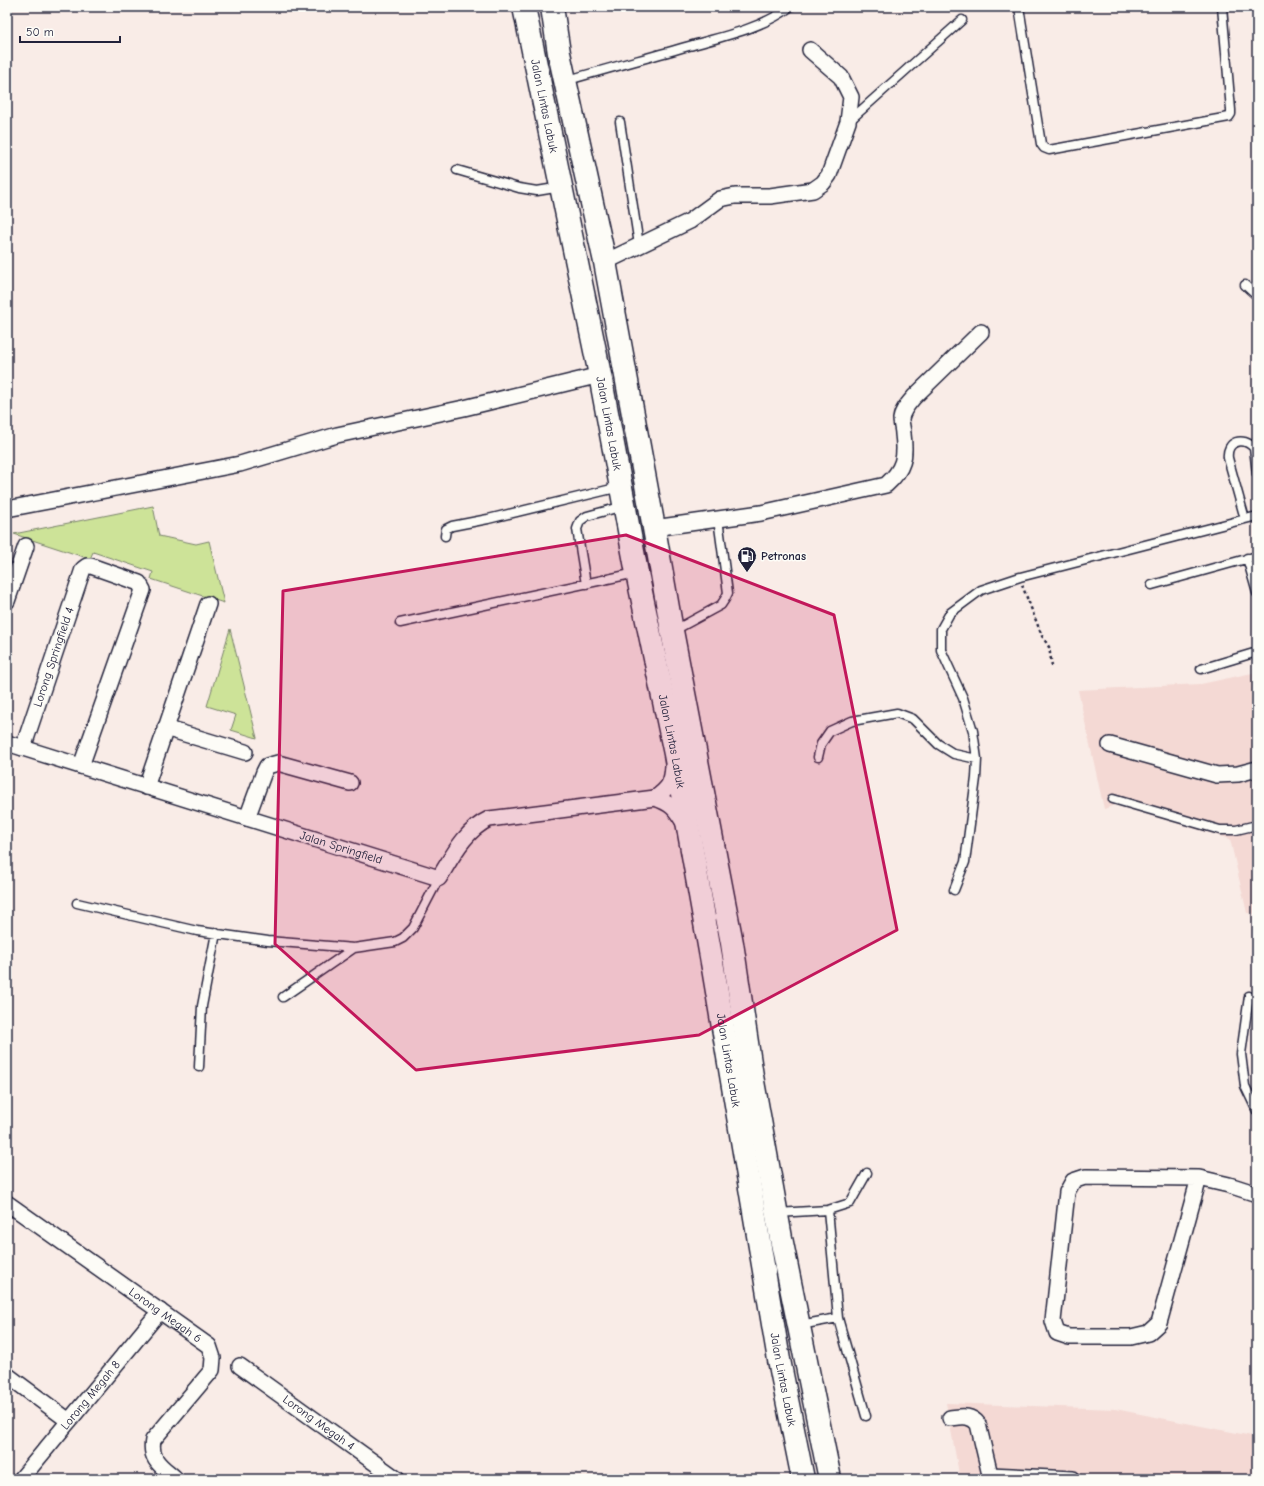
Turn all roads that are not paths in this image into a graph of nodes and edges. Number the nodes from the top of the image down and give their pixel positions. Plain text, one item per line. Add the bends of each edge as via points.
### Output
1 (524, 7) edge
2 (552, 7) edge
3 (790, 7) edge
4 (1019, 7) edge
5 (1222, 7) edge
6 (962, 20) dead end
7 (810, 50) dead end
8 (565, 81) junction
9 (620, 122) dead end
10 (848, 122) junction
11 (457, 170) dead end
12 (561, 187) junction
13 (640, 245) junction
14 (604, 262) junction
15 (1245, 285) dead end
16 (1257, 296) edge
17 (981, 332) dead end
18 (600, 375) junction
19 (1257, 474) edge
20 (623, 496) junction
21 (7, 509) edge
22 (1257, 516) edge
23 (718, 519) junction
24 (1245, 519) junction
25 (654, 528) junction
26 (445, 536) dead end
27 (26, 546) dead end
28 (1257, 556) edge
29 (1247, 558) junction
30 (636, 573) junction
31 (586, 584) junction
32 (1152, 585) dead end
33 (1257, 593) edge
34 (7, 601) edge
35 (208, 604) dead end
36 (400, 623) dead end
37 (672, 631) junction
38 (1257, 652) edge
39 (1201, 669) dead end
40 (165, 728) junction
41 (7, 743) edge
42 (1110, 745) dead end
43 (23, 748) junction
44 (245, 752) dead end
45 (675, 754) junction
46 (818, 757) dead end
47 (977, 759) junction
48 (81, 766) junction
49 (1257, 769) edge
50 (350, 783) dead end
51 (146, 787) junction
52 (655, 798) junction
53 (1113, 799) dead end
54 (247, 818) junction
55 (1257, 825) edge
56 (688, 831) junction
57 (439, 878) junction
58 (954, 890) dead end
59 (77, 903) dead end
60 (216, 933) junction
61 (354, 948) junction
62 (1249, 996) dead end
63 (283, 997) dead end
64 (200, 1067) dead end
65 (752, 1076) junction
66 (1257, 1111) edge
67 (867, 1173) dead end
68 (1199, 1178) junction
69 (1257, 1194) edge
70 (7, 1203) edge
71 (828, 1210) junction
72 (777, 1213) junction
73 (160, 1311) junction
74 (838, 1318) junction
75 (799, 1325) junction
76 (779, 1360) junction
77 (240, 1366) dead end
78 (7, 1375) edge
79 (866, 1416) dead end
80 (950, 1418) dead end
81 (69, 1421) junction
82 (991, 1477) edge
83 (22, 1479) edge
84 (176, 1479) edge
85 (397, 1479) edge
86 (803, 1479) edge
87 (830, 1479) edge
88 (1073, 1479) edge

1 - 12 main road, Jalan Lintas Labuk
2 - 8 main road, Jalan Lintas Labuk via 558,53
3 - 8 lane via 780,15 748,28
4 - 5 lane via 1041,144 1049,150 1229,117 1231,110
6 - 10 lane
7 - 10 street via 841,77 851,97
8 - 14 main road, Jalan Lintas Labuk
9 - 13 lane
10 - 13 street via 829,175 813,190 720,199 690,221
11 - 12 lane via 537,191
12 - 18 main road, Jalan Lintas Labuk
13 - 14 street
14 - 25 main road, Jalan Lintas Labuk
15 - 16 lane
17 - 23 street via 905,408 901,418 905,447 903,464 895,477 886,484 761,513
18 - 20 main road, Jalan Lintas Labuk
18 - 21 street via 464,408 337,434 240,464
19 - 24 lane via 1254,448 1240,441 1231,446 1228,458
20 - 26 lane via 452,526 446,529
20 - 30 main road, Jalan Lintas Labuk
20 - 31 lane via 580,521 577,529
22 - 24 lane
23 - 25 street
23 - 37 lane via 728,593 726,600
24 - 47 lane via 982,590 950,613 941,629 941,650 963,698 973,731
25 - 37 main road, Jalan Lintas Labuk
27 - 34 street
28 - 29 lane
29 - 32 lane
29 - 33 lane
30 - 31 lane
30 - 45 main road, Jalan Lintas Labuk
31 - 36 lane
35 - 40 street
37 - 65 main road, Jalan Lintas Labuk via 732,943
38 - 39 lane
40 - 44 street
40 - 51 street
41 - 43 street, Jalan Springfield
42 - 49 street via 1218,775 1238,774
43 - 48 street, Jalan Springfield
43 - 48 street, Lorong Springfield 4 via 86,566 139,582 142,590
45 - 52 street via 672,778 665,791
45 - 56 main road, Jalan Lintas Labuk
46 - 47 lane via 821,744 830,730 852,722 897,713 913,719 938,744 954,754
47 - 58 lane via 965,862
48 - 51 street, Jalan Springfield
50 - 54 street via 278,763 272,764 267,766 264,772
51 - 54 street, Jalan Springfield
52 - 56 street via 671,804 676,809
52 - 57 street via 480,822 463,841
53 - 55 lane via 1220,830 1236,830
54 - 57 street, Jalan Springfield
56 - 76 main road, Jalan Lintas Labuk
57 - 61 lane via 413,928 404,938 395,942
59 - 60 lane via 197,931
60 - 61 lane via 268,941
60 - 64 lane via 202,1006
61 - 63 lane
62 - 66 lane via 1241,1054 1245,1086
65 - 72 main road, Jalan Lintas Labuk
65 - 76 main road via 744,1082 743,1089 777,1300
67 - 71 lane via 850,1203
68 - 68 street via 1159,1323 1148,1333 1131,1337 1069,1337 1057,1333 1053,1321 1067,1192 1073,1181 1085,1177
68 - 69 street
70 - 73 street, Lorong Megah 6
71 - 72 lane
71 - 74 lane
72 - 75 main road, Jalan Lintas Labuk
73 - 81 street, Lorong Megah 8
73 - 84 street, Lorong Megah 6 via 209,1346 213,1358 212,1370 153,1440 151,1449 154,1458
74 - 75 lane
74 - 79 lane
75 - 87 main road, Jalan Lintas Labuk
76 - 86 main road, Jalan Lintas Labuk
77 - 85 street, Lorong Megah 4
78 - 81 street
80 - 82 street via 968,1416 978,1424
81 - 83 street, Lorong Megah 8
82 - 88 street

